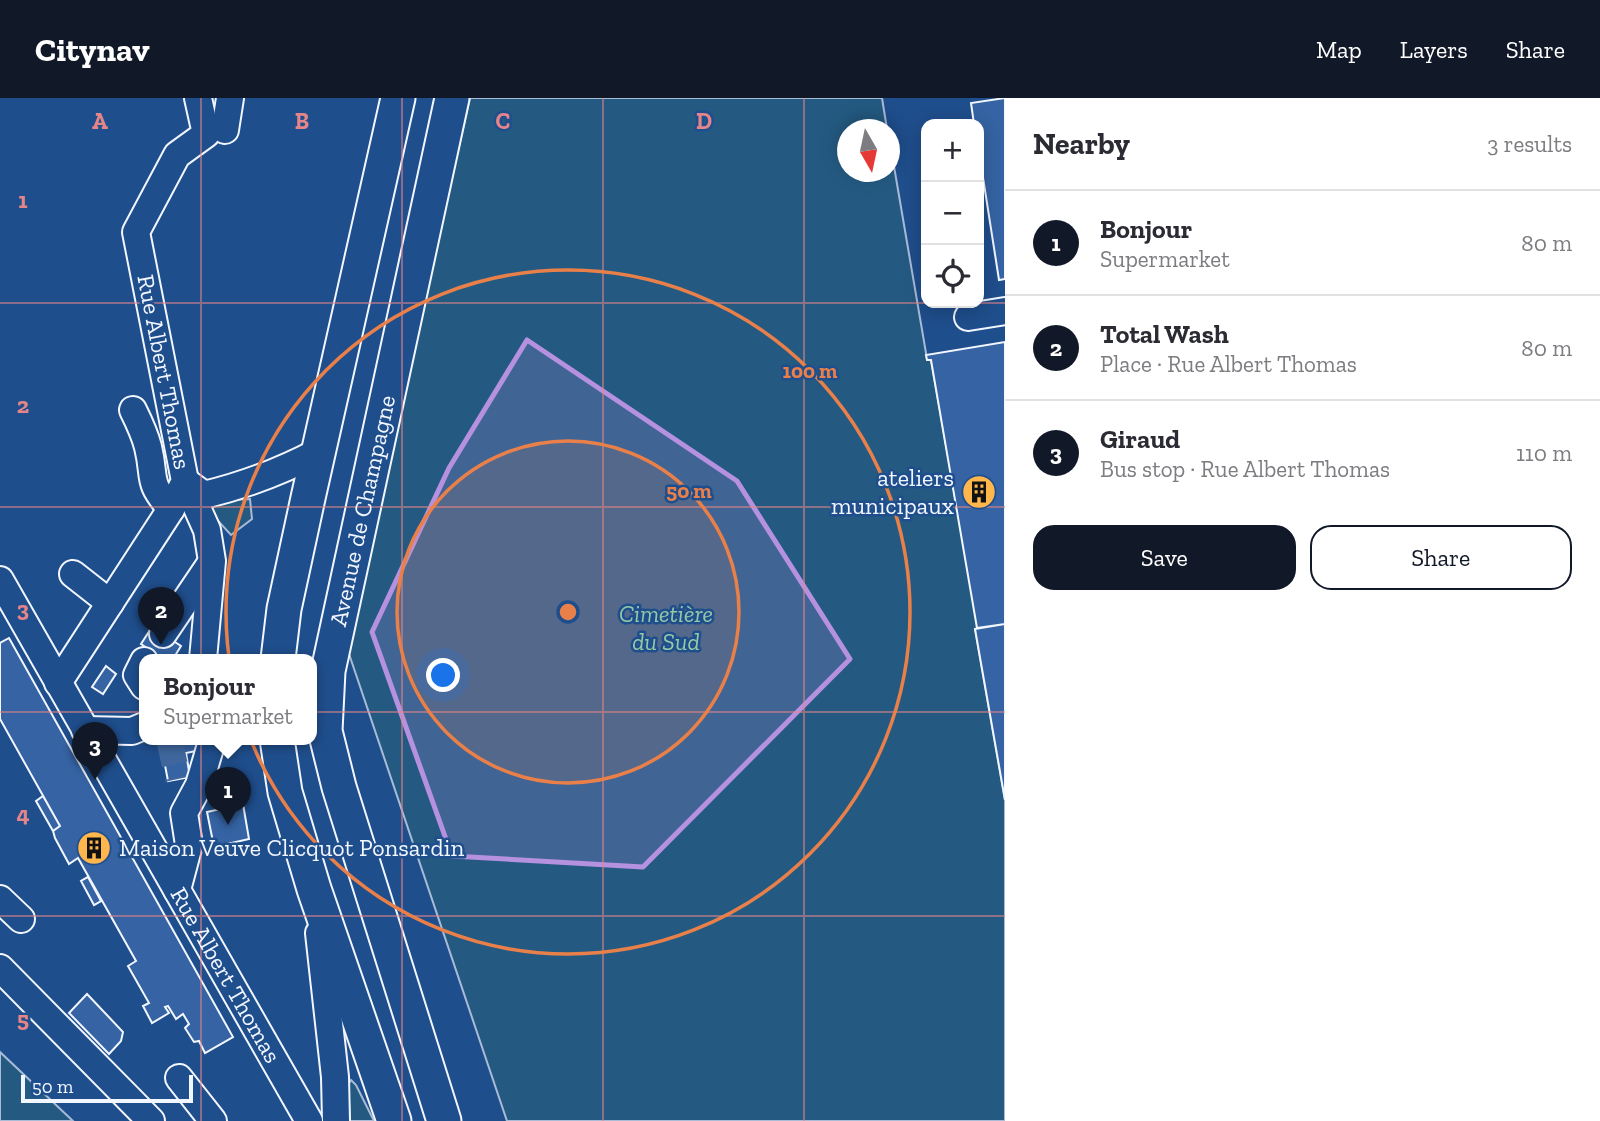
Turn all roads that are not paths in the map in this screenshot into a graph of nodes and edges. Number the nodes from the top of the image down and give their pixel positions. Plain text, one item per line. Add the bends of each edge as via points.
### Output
1 (198, 98) edge
2 (230, 98) edge
3 (398, 98) edge
4 (452, 98) edge
5 (216, 132) junction
6 (1005, 312) edge
7 (968, 317) dead end
8 (133, 410) dead end
9 (318, 452) junction
10 (185, 481) junction
11 (171, 509) junction
12 (212, 561) junction
13 (73, 574) dead end
14 (0, 580) edge
15 (110, 603) junction
16 (151, 651) edge
17 (203, 654) edge
18 (279, 654) edge
19 (58, 683) junction
20 (139, 728) edge
21 (85, 730) junction
22 (278, 745) edge
23 (210, 748) dead end
24 (178, 779) tunnel mouth
25 (184, 813) junction
26 (313, 889) junction
27 (177, 890) junction
28 (0, 899) edge
29 (21, 919) dead end
30 (0, 968) edge
31 (179, 1078) dead end
32 (151, 1121) edge
33 (213, 1121) edge
34 (309, 1121) edge
35 (335, 1121) edge
36 (394, 1121) edge
37 (444, 1121) edge

1 - 5 street
2 - 5 street
3 - 9 main road
4 - 37 main road, Avenue de Champagne via 328,671 325,731
5 - 10 street, Rue Albert Thomas via 177,155 136,232
6 - 7 street
8 - 11 street via 148,447 156,492
9 - 10 street via 280,472 204,495
9 - 18 main road
10 - 11 street, Rue Albert Thomas
10 - 12 street via 207,530
11 - 15 street, Rue Albert Thomas
12 - 16 street
12 - 17 street
13 - 15 street
14 - 19 street, Rue Albert Thomas
15 - 19 street, Rue Albert Thomas
19 - 21 street, Rue Albert Thomas
20 - 21 street
21 - 27 street, Rue Albert Thomas
22 - 26 main road via 285,792
23 - 25 street via 199,785
24 - 25 street
25 - 27 street via 189,845
26 - 35 street via 331,1032
26 - 36 main road
27 - 34 street, Rue Albert Thomas
28 - 29 street
30 - 32 street
31 - 33 street

